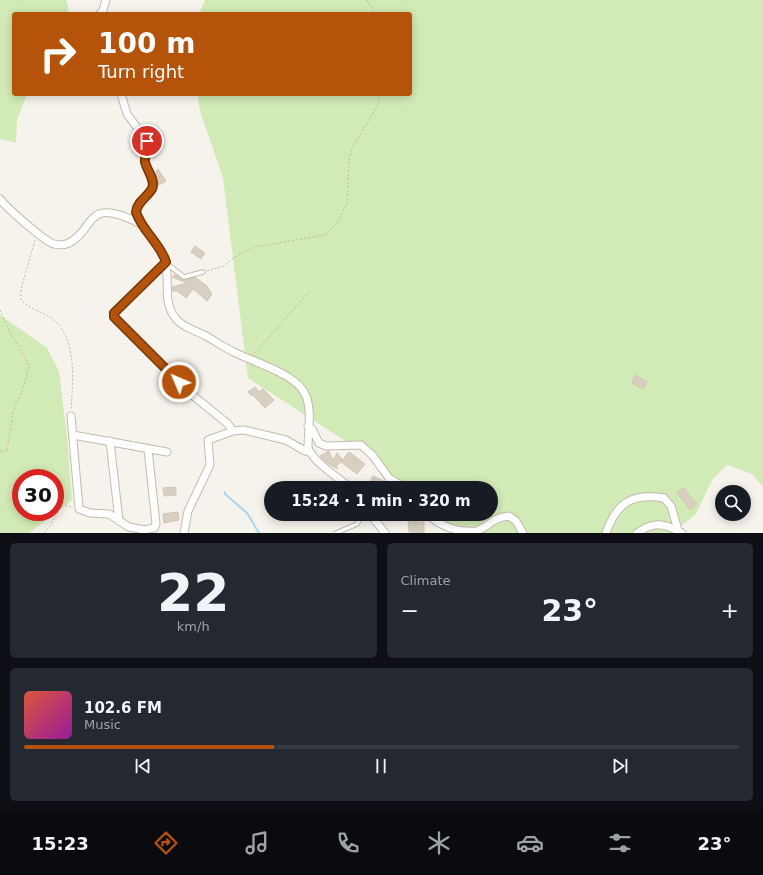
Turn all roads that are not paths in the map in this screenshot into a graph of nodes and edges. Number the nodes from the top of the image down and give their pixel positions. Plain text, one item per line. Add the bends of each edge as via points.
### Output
1 (106, 0) edge
2 (102, 12) edge
3 (121, 96) edge
4 (0, 199) edge
5 (142, 225) junction
6 (166, 263) junction
7 (203, 272) road end
8 (71, 416) road end
9 (308, 426) junction
10 (233, 431) junction
11 (73, 435) junction
12 (110, 442) junction
13 (148, 448) junction
14 (167, 452) dead end
15 (310, 452) junction
16 (341, 481) edge
17 (394, 481) edge
18 (498, 518) edge
19 (119, 521) junction
20 (359, 521) edge
21 (376, 521) edge
22 (436, 521) edge
23 (491, 521) edge
24 (145, 531) edge
25 (680, 532) edge
26 (184, 533) edge
27 (338, 533) edge
28 (385, 533) edge
29 (523, 533) edge
30 (606, 533) edge
31 (637, 533) edge

1 - 2 street
3 - 5 street via 128,114 148,144 145,161 153,183 151,190 136,209
4 - 5 street via 44,239 53,244 70,243 82,233 94,217 103,213 130,219
5 - 6 street via 164,256
6 - 7 lane via 184,277
6 - 9 street via 169,306 178,321 292,379 302,387 307,398
6 - 10 street via 114,313 114,317 190,393
8 - 11 street
9 - 15 street
9 - 17 street via 319,444 361,445
10 - 15 street via 244,430 286,440
10 - 26 street via 208,440 210,465 188,511
11 - 12 street
11 - 19 street via 78,509 90,513 109,514
12 - 13 street
12 - 19 street
13 - 14 street
13 - 24 street via 156,524 154,528
15 - 16 street
18 - 29 street via 509,516 516,521
19 - 24 street
20 - 27 lane
21 - 28 street
22 - 23 street via 440,525 464,532 476,531
25 - 30 street via 671,506 664,498 653,496 632,498 620,506
25 - 31 street via 656,523

